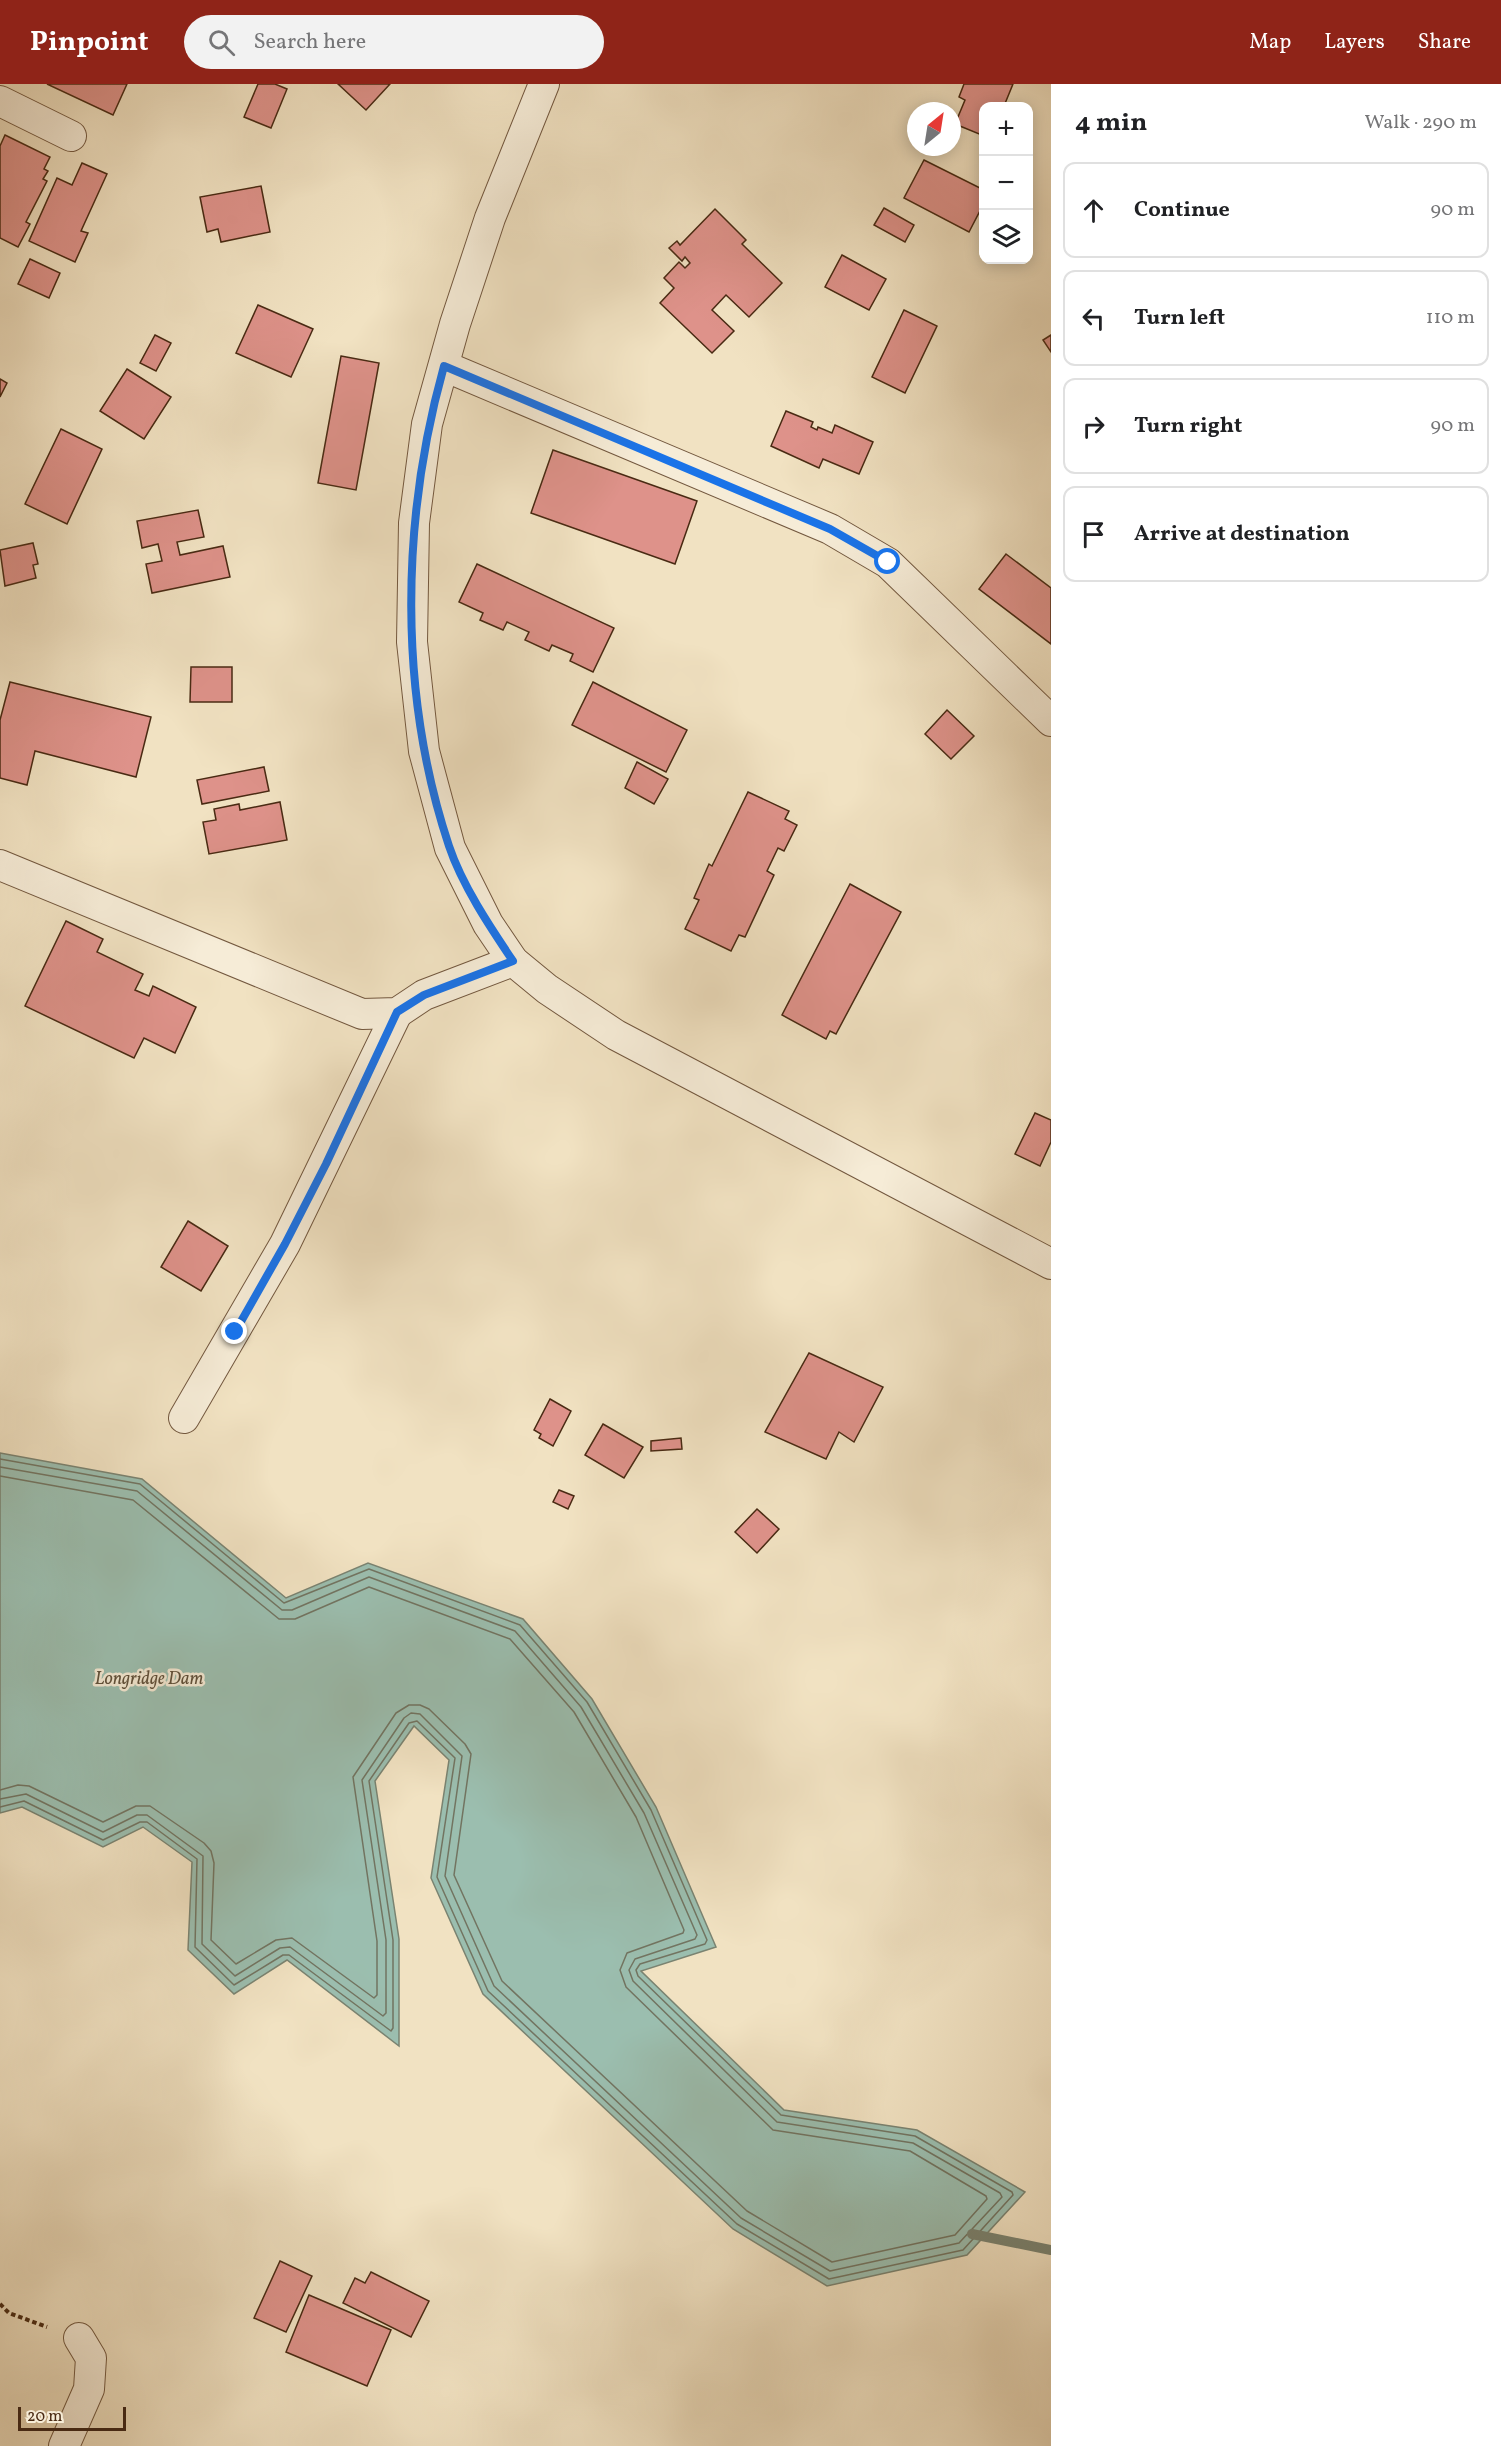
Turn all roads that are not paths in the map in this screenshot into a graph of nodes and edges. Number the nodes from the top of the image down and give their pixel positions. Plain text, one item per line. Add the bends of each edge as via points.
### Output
1 (544, 84) edge
2 (0, 101) edge
3 (71, 136) dead end
4 (444, 366) junction
5 (1051, 721) edge
6 (0, 865) edge
7 (513, 961) junction
8 (397, 1012) junction
9 (1051, 1264) edge
10 (184, 1418) dead end
11 (79, 2338) road end
12 (64, 2446) edge

1 - 4 street via 490,218
2 - 3 street
4 - 5 street via 840,534 888,562
4 - 7 street via 428,424 414,523 412,642 423,751 450,848 488,924
6 - 8 street via 362,1014
7 - 8 street via 424,995
7 - 9 street via 616,1035
8 - 10 street via 285,1244
11 - 12 street via 91,2358 89,2389

